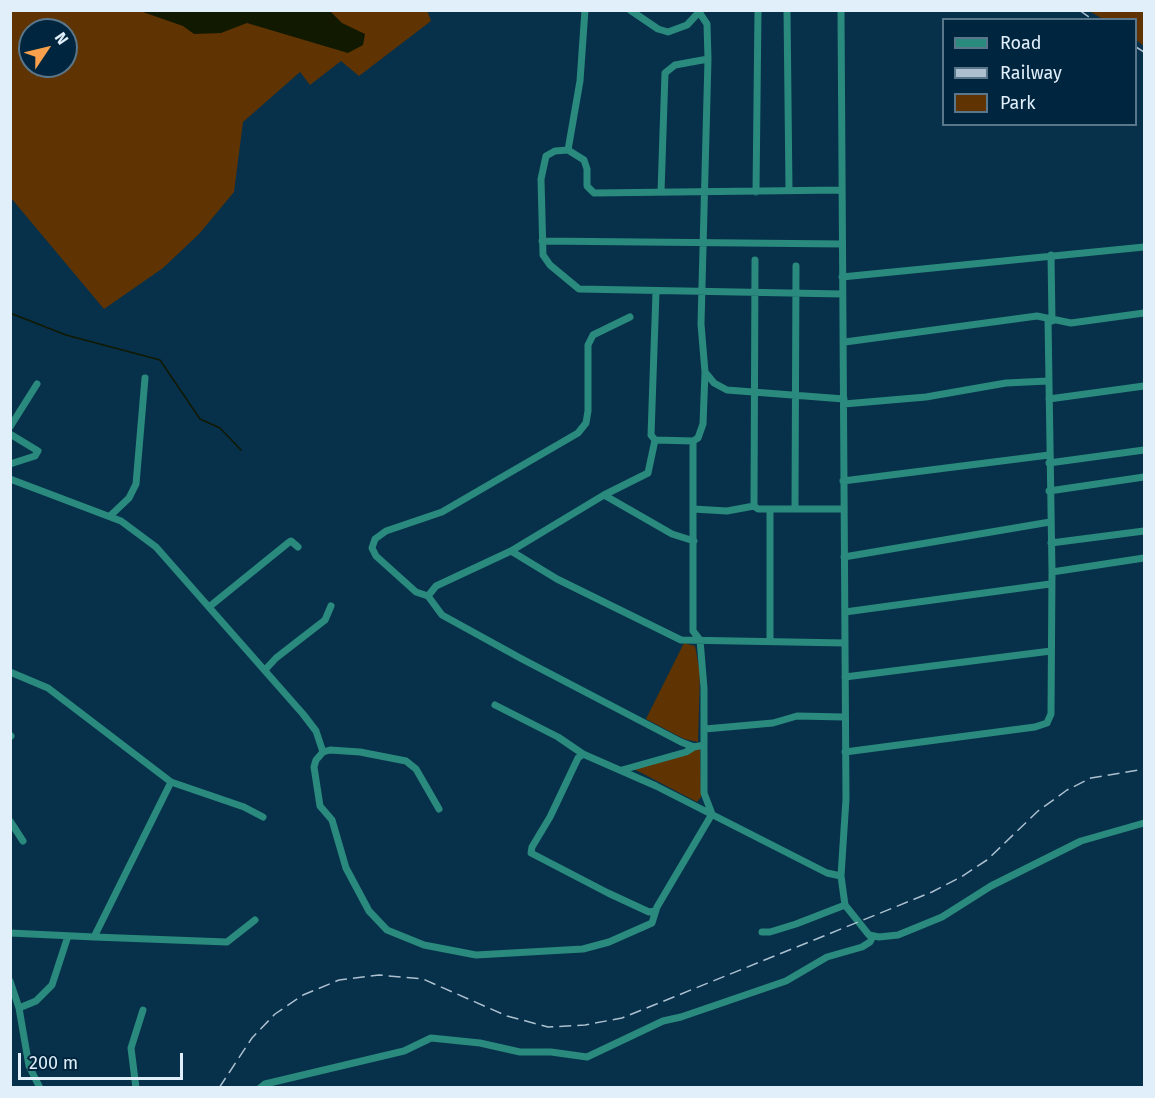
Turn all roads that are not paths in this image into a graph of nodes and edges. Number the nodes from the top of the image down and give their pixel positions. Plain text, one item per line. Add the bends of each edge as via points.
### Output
1 (585, 10) edge
2 (630, 10) edge
3 (758, 10) edge
4 (786, 10) edge
5 (841, 10) edge
6 (700, 11) edge
7 (642, 14) edge
8 (708, 59) junction
9 (568, 150) junction
10 (789, 190) junction
11 (842, 190) junction
12 (661, 192) junction
13 (706, 192) junction
14 (756, 192) junction
15 (542, 241) junction
16 (705, 241) junction
17 (842, 244) junction
18 (1144, 247) edge
19 (1051, 255) junction
20 (755, 260) dead end
21 (796, 266) dead end
22 (842, 277) junction
23 (703, 291) junction
24 (656, 292) junction
25 (755, 293) junction
26 (796, 293) junction
27 (842, 294) junction
28 (1144, 313) edge
29 (630, 317) dead end
30 (1050, 320) junction
31 (845, 342) junction
32 (705, 372) junction
33 (145, 378) dead end
34 (1048, 381) junction
35 (37, 384) dead end
36 (1144, 386) edge
37 (756, 393) junction
38 (795, 396) junction
39 (1049, 399) junction
40 (844, 402) junction
41 (10, 427) edge
42 (10, 434) edge
43 (655, 440) junction
44 (693, 441) junction
45 (1144, 450) edge
46 (1049, 459) junction
47 (10, 464) edge
48 (1144, 477) edge
49 (10, 479) edge
50 (843, 481) junction
51 (1049, 491) junction
52 (604, 495) junction
53 (754, 506) junction
54 (795, 508) junction
55 (693, 509) junction
56 (770, 509) junction
57 (843, 509) junction
58 (110, 516) junction
59 (1050, 522) junction
60 (1144, 531) edge
61 (694, 541) junction
62 (1051, 543) junction
63 (298, 547) dead end
64 (511, 551) junction
65 (844, 557) junction
66 (1144, 558) edge
67 (1052, 572) junction
68 (1050, 584) junction
69 (428, 596) junction
70 (331, 606) dead end
71 (209, 607) junction
72 (845, 612) junction
73 (700, 640) junction
74 (770, 641) junction
75 (845, 643) junction
76 (1051, 651) junction
77 (265, 670) junction
78 (10, 672) edge
79 (845, 677) junction
80 (495, 705) dead end
81 (844, 717) junction
82 (705, 729) junction
83 (704, 745) junction
84 (694, 747) junction
85 (323, 752) junction
86 (845, 753) junction
87 (583, 754) junction
88 (622, 770) junction
89 (171, 782) junction
90 (439, 810) dead end
91 (712, 814) junction
92 (263, 817) dead end
93 (10, 821) edge
94 (1144, 823) edge
95 (23, 841) dead end
96 (841, 876) junction
97 (845, 905) junction
98 (655, 911) junction
99 (255, 920) dead end
100 (762, 932) dead end
101 (10, 933) edge
102 (68, 936) junction
103 (873, 936) junction
104 (94, 937) junction
105 (10, 981) edge
106 (20, 1008) junction
107 (143, 1010) dead end
108 (40, 1088) edge
109 (136, 1088) edge
110 (260, 1088) edge

1 - 9 street via 579,89
2 - 7 street
3 - 14 street
4 - 10 street
5 - 11 street
6 - 7 street via 687,26 668,32
6 - 8 street via 707,24
8 - 12 street via 675,65 665,73
8 - 13 street
9 - 12 street via 584,160 587,186 594,193
9 - 15 street via 549,153 543,162
10 - 11 street
10 - 14 street
11 - 17 street
12 - 13 street
13 - 14 street
13 - 16 street
15 - 16 street
15 - 24 street via 545,260 579,289
16 - 17 street
16 - 23 street
17 - 22 street
18 - 19 street
19 - 22 street
19 - 30 street
20 - 25 street
21 - 26 street
22 - 27 street
23 - 24 street
23 - 25 street
23 - 32 street via 701,353
24 - 43 street via 651,435
25 - 26 street
25 - 37 street
26 - 27 street
26 - 38 street
27 - 31 street
28 - 30 street via 1071,323
29 - 69 street via 593,336 588,345 588,411 586,423 578,433 442,512 386,531 375,539 375,556 416,592
30 - 31 street via 1037,316
30 - 34 street
31 - 40 street
32 - 37 street via 720,388
32 - 44 street via 701,432
33 - 58 street via 136,484 129,498
34 - 39 street
34 - 40 street via 1006,383 926,397
35 - 41 street
36 - 39 street
37 - 38 street
37 - 53 street
38 - 40 street
38 - 54 street
39 - 46 street
40 - 50 street
42 - 47 street via 38,452
43 - 44 street
43 - 52 street via 648,473
44 - 55 street
45 - 46 street
46 - 50 street
46 - 51 street
48 - 51 street
49 - 58 street
50 - 57 street
51 - 59 street
52 - 61 street via 672,534
52 - 64 street
53 - 55 street via 727,511
53 - 56 street
54 - 56 street
54 - 57 street
55 - 61 street
56 - 74 street
57 - 65 street
58 - 71 street via 156,547
59 - 62 street
59 - 65 street
60 - 62 street
61 - 73 street via 693,631
62 - 67 street
63 - 71 street via 288,543
64 - 69 street via 436,586
64 - 73 street via 557,579 681,640
65 - 72 street
66 - 67 street
67 - 68 street
68 - 72 street
68 - 76 street
69 - 84 street via 442,615
70 - 77 street via 325,620
71 - 77 street
72 - 75 street
73 - 74 street
73 - 82 street
74 - 75 street
75 - 79 street
76 - 79 street
76 - 86 street via 1051,714 1047,723
77 - 85 street via 316,731
78 - 89 street via 48,688
79 - 81 street
80 - 87 street
81 - 82 street via 797,716 773,723
81 - 86 street
82 - 83 street
83 - 84 street
83 - 91 street via 704,793
84 - 88 street
85 - 90 street via 360,752 406,762 416,769
85 - 98 street via 314,767 320,806 332,820 346,868 369,910 387,930 424,945 476,955 583,949 645,928 652,923
86 - 96 street
87 - 88 street
87 - 98 street via 531,853 608,893 649,912
88 - 91 street
89 - 92 street
89 - 104 street
91 - 96 street via 827,873
91 - 98 street
93 - 95 street
94 - 103 street via 1108,831 1066,848 924,925 898,935
96 - 97 street
97 - 100 street
97 - 103 street
99 - 104 street via 227,942
101 - 102 street
102 - 104 street
102 - 106 street via 52,984 36,1001
103 - 110 street via 862,947 827,957 786,981 663,1021 587,1057 520,1052 431,1038 404,1051
105 - 106 street
106 - 108 street via 29,1066
107 - 109 street via 131,1048

